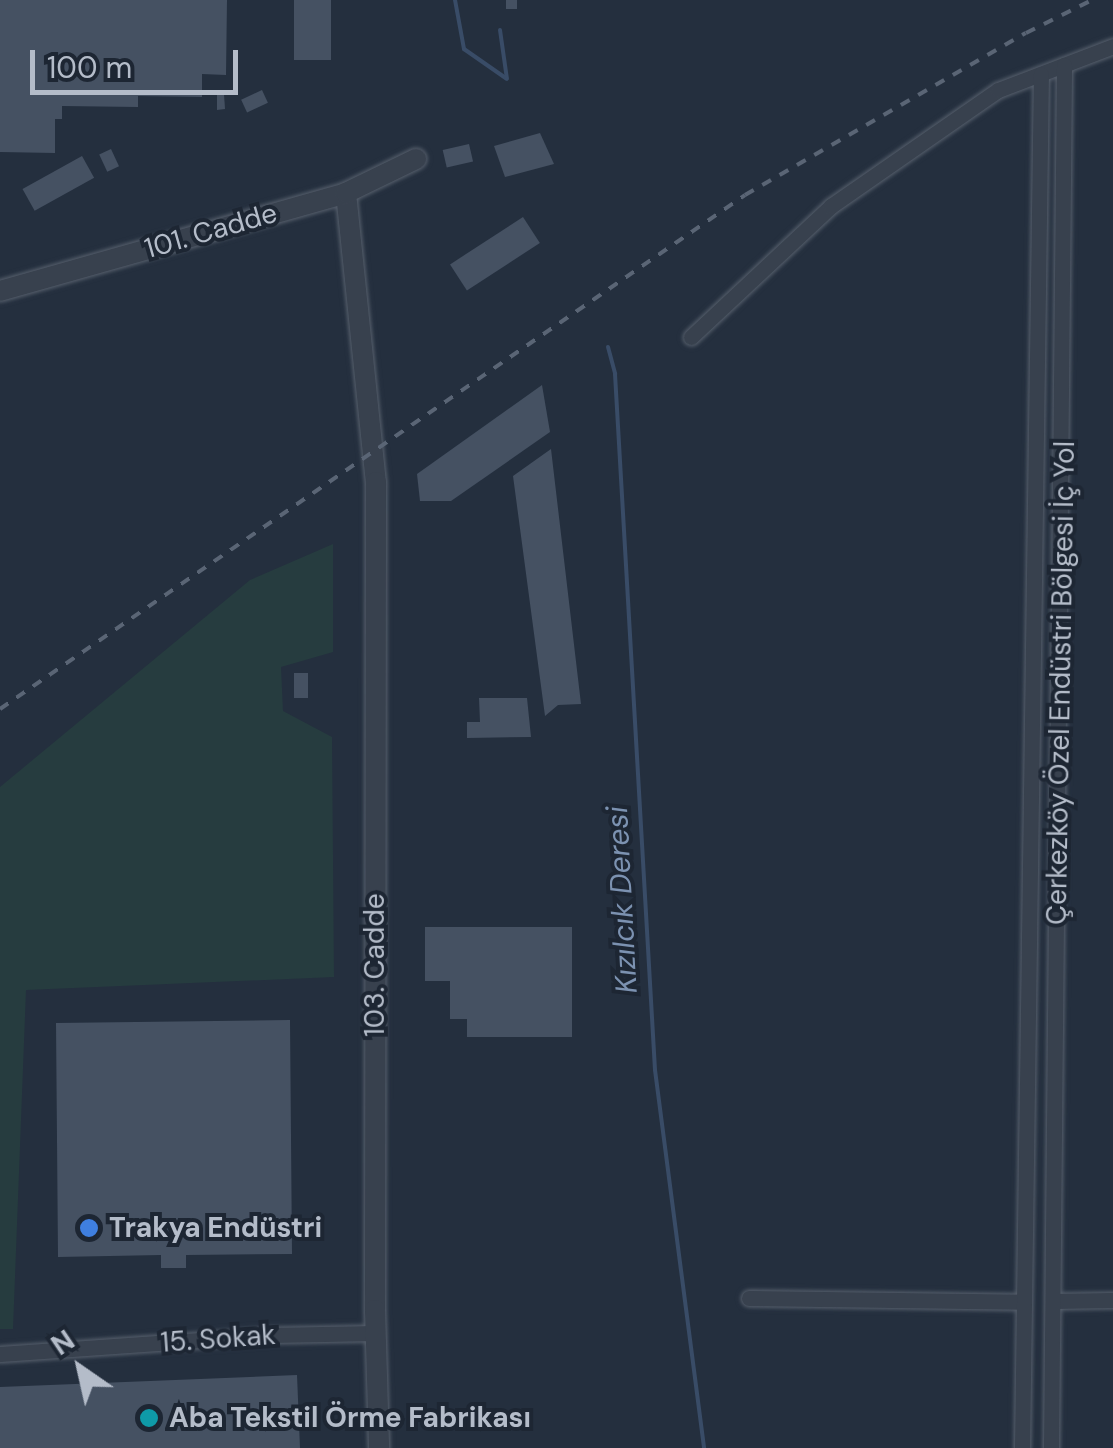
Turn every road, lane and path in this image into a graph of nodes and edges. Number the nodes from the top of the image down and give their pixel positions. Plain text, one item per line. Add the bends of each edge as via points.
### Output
1 (1113, 46) edge
2 (1064, 65) junction
3 (1041, 74) junction
4 (416, 159) dead end
5 (346, 193) junction
6 (0, 291) edge
7 (691, 336) dead end
8 (749, 1298) dead end
9 (1113, 1300) edge
10 (1053, 1301) junction
11 (1024, 1302) junction
12 (376, 1333) junction
13 (0, 1354) edge
14 (379, 1448) edge
15 (1022, 1448) edge
16 (1051, 1448) edge

1 - 2 street
2 - 3 street
2 - 10 street, Çerkezköy Özel Endüstri Bölgesi İç Yol
3 - 7 street via 998,90 831,206
3 - 11 street, Çerkezköy Özel Endüstri Bölgesi İç Yol
4 - 5 street, 101. Cadde
5 - 6 street, 101. Cadde
5 - 12 street, 103. Cadde via 376,482
8 - 11 street
9 - 10 street
10 - 16 street, Çerkezköy Özel Endüstri Bölgesi İç Yol
11 - 15 street, Çerkezköy Özel Endüstri Bölgesi İç Yol
12 - 13 street, 15. Sokak
12 - 14 street, 103. Cadde

